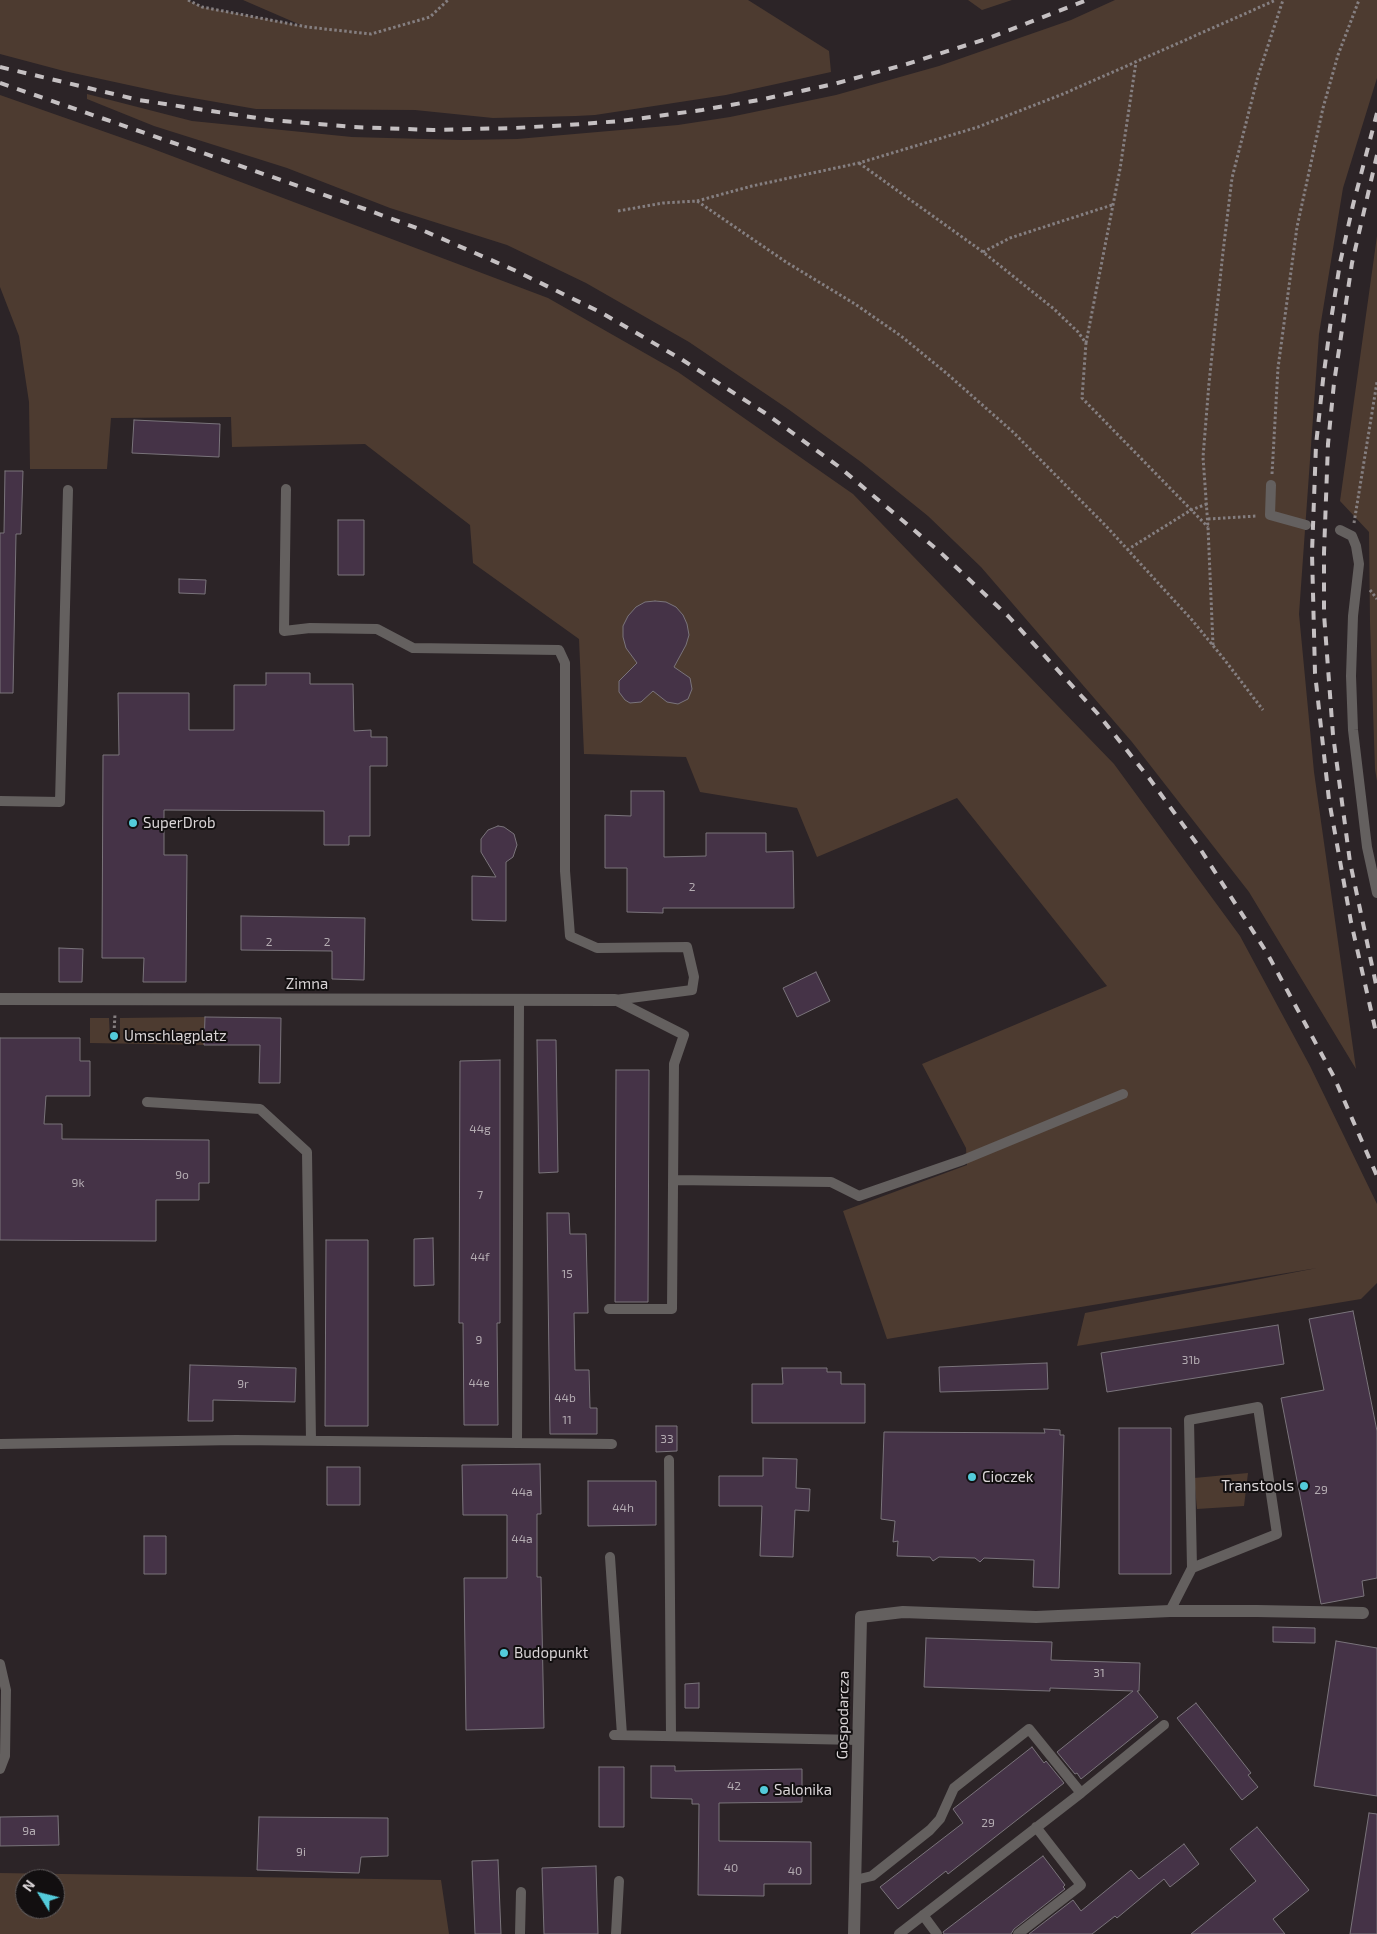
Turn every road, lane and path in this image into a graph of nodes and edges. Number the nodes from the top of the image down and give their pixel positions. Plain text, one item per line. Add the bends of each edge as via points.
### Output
1 (188, 0) edge
2 (448, 0) edge
3 (1276, 0) edge
4 (1283, 0) edge
5 (1359, 0) edge
6 (1136, 62) junction
7 (859, 163) junction
8 (697, 201) junction
9 (1112, 205) junction
10 (618, 211) dead end
11 (984, 252) junction
12 (1086, 343) junction
13 (1377, 382) edge
14 (1271, 484) joint
15 (286, 489) dead end
16 (68, 490) dead end
17 (1207, 504) junction
18 (1192, 510) junction
19 (1270, 515) junction
20 (1208, 519) junction
21 (1306, 525) dead end
22 (1208, 527) junction
23 (1340, 530) dead end
24 (1352, 536) junction
25 (1127, 550) junction
26 (1213, 646) junction
27 (1263, 710) dead end
28 (0, 801) edge
29 (1377, 893) edge
30 (0, 999) edge
31 (615, 1000) junction
32 (519, 1005) dead end
33 (115, 1014) dead end
34 (114, 1033) dead end
35 (1123, 1094) dead end
36 (147, 1102) dead end
37 (673, 1180) junction
38 (609, 1309) dead end
39 (311, 1441) junction
40 (517, 1443) junction
41 (0, 1444) edge
42 (612, 1444) dead end
43 (669, 1460) dead end
44 (610, 1556) dead end
45 (1192, 1568) junction
46 (1170, 1611) junction
47 (1362, 1613) dead end
48 (0, 1664) edge
49 (1164, 1725) dead end
50 (670, 1736) junction
51 (859, 1740) junction
52 (0, 1770) edge
53 (1081, 1793) junction
54 (1036, 1827) junction
55 (856, 1880) junction
56 (619, 1881) dead end
57 (521, 1892) dead end
58 (923, 1916) junction
59 (520, 1934) edge
60 (616, 1934) edge
61 (854, 1934) edge
62 (899, 1934) edge
63 (937, 1934) edge
64 (1018, 1934) edge

1 - 2 path via 202,7 307,27 371,34 430,17
3 - 6 path
4 - 17 path via 1258,76 1232,178 1203,457
5 - 14 path via 1325,99 1297,227 1278,368
6 - 7 path via 978,127
6 - 9 path via 1122,161
7 - 8 path
7 - 11 path
8 - 10 path
8 - 25 path via 855,304 946,372 1044,462
9 - 11 path via 1010,238
9 - 12 path
11 - 12 path via 1054,309
12 - 18 path via 1082,398
13 - 24 path
14 - 19 lane
15 - 31 lane via 284,631 377,629 413,648 559,650 565,663 565,871 570,936 597,948 687,947 694,977 692,990
16 - 28 lane via 60,802
17 - 18 path
17 - 20 path
18 - 22 path
18 - 25 path
19 - 20 path
19 - 21 lane
20 - 22 path
22 - 26 path
23 - 24 lane
24 - 29 lane via 1359,564 1353,616 1353,730 1367,847
25 - 26 path
26 - 27 path
30 - 31 street, Zimna
31 - 37 lane via 684,1035 674,1064
32 - 40 lane
33 - 34 path
35 - 37 lane via 963,1160 859,1196 831,1182
36 - 39 lane via 260,1109 307,1152
37 - 38 lane via 672,1309
39 - 40 lane
39 - 41 lane
40 - 42 lane
43 - 50 lane
44 - 50 lane via 618,1735
45 - 45 lane via 1189,1420 1258,1407 1277,1534
45 - 46 lane
46 - 47 street
46 - 51 street, Gospodarcza via 1036,1617 902,1612 861,1616
48 - 52 lane via 6,1690 5,1756
49 - 53 lane
50 - 51 lane
51 - 55 street, Gospodarcza
53 - 54 lane
53 - 55 lane via 1029,1729 954,1788 940,1819 930,1830 872,1876
54 - 58 lane
54 - 64 lane via 1081,1885
55 - 61 street, Gospodarcza
56 - 60 lane
57 - 59 lane
58 - 62 lane
58 - 63 lane

